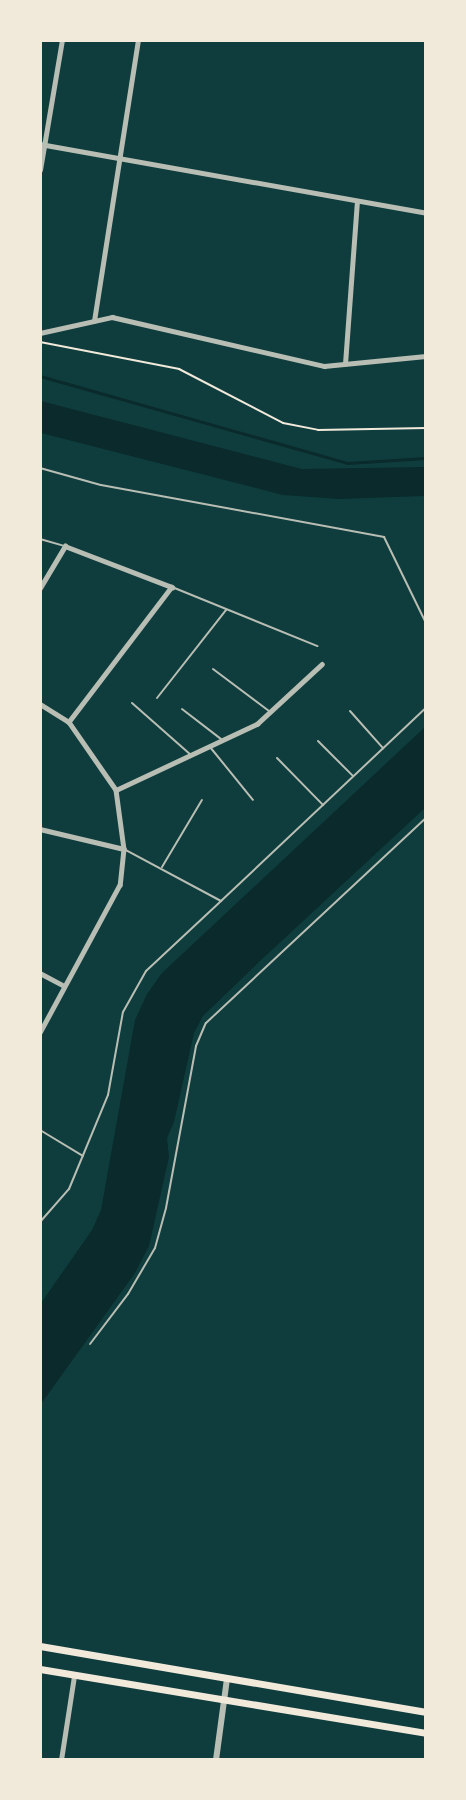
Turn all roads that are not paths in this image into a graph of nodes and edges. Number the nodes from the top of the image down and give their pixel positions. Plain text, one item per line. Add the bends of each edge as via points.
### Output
1 (62, 40) edge
2 (138, 40) edge
3 (43, 144) edge
4 (120, 157) junction
5 (40, 170) edge
6 (357, 201) junction
7 (426, 213) edge
8 (94, 321) junction
9 (40, 333) edge
10 (426, 356) edge
11 (345, 364) junction
12 (40, 468) edge
13 (40, 539) edge
14 (65, 546) junction
15 (172, 587) junction
16 (40, 588) edge
17 (226, 609) junction
18 (426, 622) edge
19 (317, 646) dead end
20 (322, 664) dead end
21 (213, 669) dead end
22 (157, 698) dead end
23 (132, 703) dead end
24 (40, 704) edge
25 (426, 708) edge
26 (182, 709) dead end
27 (350, 711) dead end
28 (270, 712) junction
29 (69, 722) junction
30 (223, 741) junction
31 (318, 741) dead end
32 (210, 747) junction
33 (383, 748) junction
34 (192, 755) junction
35 (277, 758) dead end
36 (353, 776) junction
37 (116, 789) junction
38 (202, 800) dead end
39 (253, 800) dead end
40 (323, 805) junction
41 (426, 818) edge
42 (40, 829) edge
43 (124, 849) junction
44 (162, 868) junction
45 (221, 901) junction
46 (40, 973) edge
47 (64, 986) junction
48 (40, 1034) edge
49 (40, 1130) edge
50 (83, 1156) junction
51 (40, 1222) edge
52 (90, 1344) dead end
53 (40, 1646) edge
54 (40, 1669) edge
55 (74, 1676) junction
56 (227, 1679) junction
57 (224, 1701) junction
58 (426, 1712) edge
59 (426, 1733) edge
60 (61, 1760) edge
61 (216, 1760) edge

1 - 3 street
2 - 4 street
3 - 4 street
3 - 5 street
4 - 6 street
4 - 8 street
6 - 7 street
6 - 11 street
8 - 9 street
8 - 11 street via 125,318 324,366
10 - 11 street
12 - 18 lane via 101,485 384,537
13 - 14 lane
14 - 15 street
14 - 16 street
15 - 17 lane
15 - 29 street
17 - 19 lane
17 - 22 lane
20 - 28 street
21 - 28 lane
23 - 34 lane
24 - 29 street
25 - 33 lane
26 - 30 lane
27 - 33 lane
28 - 30 street via 257,724
29 - 37 street
30 - 32 street
31 - 36 lane
32 - 34 street
32 - 39 lane
33 - 36 lane
34 - 37 street
35 - 40 lane
36 - 40 lane
37 - 43 street
38 - 44 lane
40 - 45 lane
41 - 52 lane via 206,1023 196,1046 155,1248 129,1294
42 - 43 street
43 - 44 lane
43 - 47 street via 120,885
44 - 45 lane
45 - 50 lane via 146,970 123,1012 108,1095
46 - 47 street
47 - 48 street
49 - 50 lane
50 - 51 lane via 69,1190
53 - 56 main road
54 - 55 main road
55 - 57 main road
55 - 60 street
56 - 57 street
56 - 58 main road
57 - 59 main road
57 - 61 street

